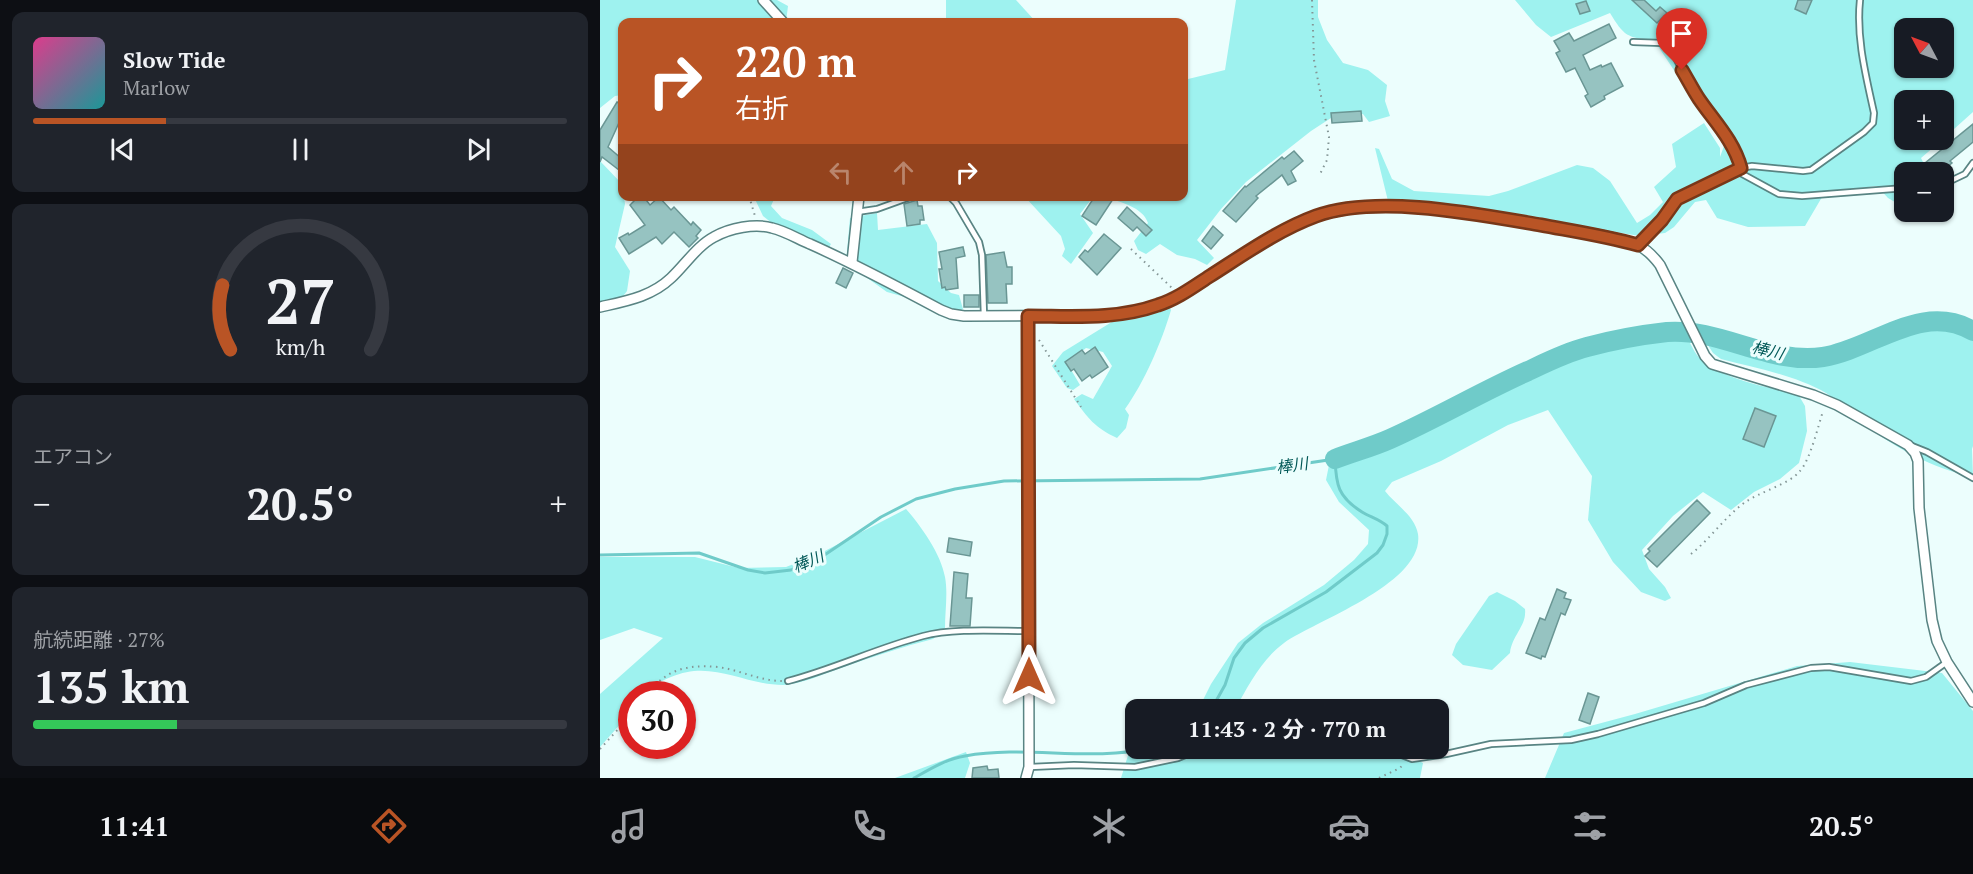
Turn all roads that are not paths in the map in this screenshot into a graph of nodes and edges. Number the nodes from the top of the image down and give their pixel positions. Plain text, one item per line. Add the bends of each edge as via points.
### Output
1 (763, 0) edge
2 (1860, 0) edge
3 (779, 18) edge
4 (1633, 42) dead end
5 (1973, 163) edge
6 (1741, 168) junction
7 (1734, 170) junction
8 (1954, 179) edge
9 (1894, 189) edge
10 (858, 201) edge
11 (899, 201) edge
12 (954, 201) edge
13 (857, 212) junction
14 (1638, 245) junction
15 (852, 262) junction
16 (600, 307) edge
17 (984, 316) junction
18 (1028, 321) junction
19 (1908, 445) junction
20 (1973, 478) edge
21 (1028, 631) junction
22 (1947, 662) junction
23 (788, 681) road end
24 (1973, 702) edge
25 (1449, 753) edge
26 (1173, 759) edge
27 (1029, 767) junction
28 (1026, 778) edge

1 - 3 street
2 - 6 lane via 1858,18 1873,123 1811,170
4 - 6 lane via 1662,43 1673,52 1727,137
5 - 8 lane via 1965,174
6 - 7 lane
7 - 9 lane via 1779,194 1802,196
7 - 14 lane via 1677,199
10 - 13 street
11 - 13 lane
12 - 17 lane via 979,242
13 - 15 street
14 - 18 street via 1485,216 1406,207 1341,210 1294,226 1160,304 1115,315
14 - 19 street via 1660,265 1712,364 1827,400
15 - 16 street via 771,227 732,230 714,237 652,292
15 - 17 street via 941,310
17 - 18 street
18 - 21 street
19 - 20 lane
19 - 22 street via 1917,461 1932,620
21 - 23 lane via 924,636
21 - 27 street
22 - 24 street
22 - 25 lane via 1911,681 1829,667 1811,668 1589,736 1491,744
26 - 27 lane via 1135,767
27 - 28 street

